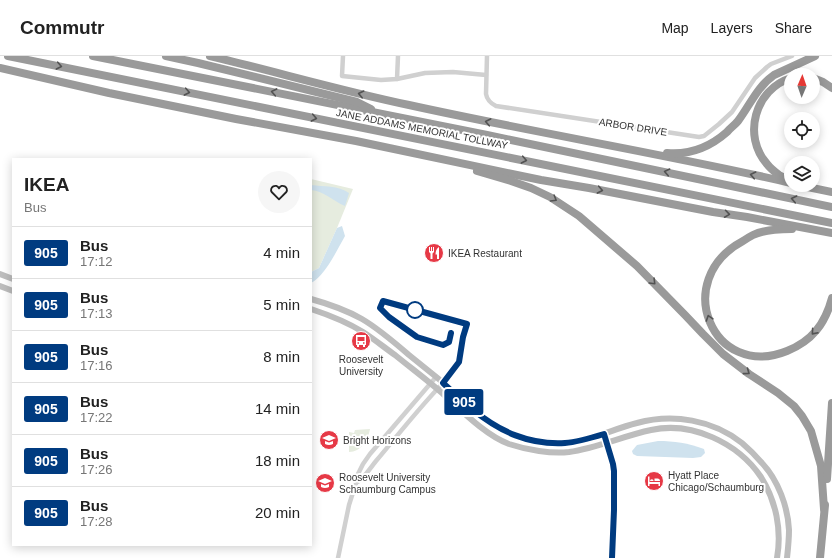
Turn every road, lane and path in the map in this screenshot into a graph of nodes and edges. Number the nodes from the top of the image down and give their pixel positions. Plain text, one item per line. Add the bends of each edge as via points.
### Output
1 (8, 56) edge
2 (93, 56) edge
3 (166, 56) edge
4 (210, 56) edge
5 (343, 56) edge
6 (398, 56) edge
7 (487, 56) edge
8 (792, 56) edge
9 (815, 56) edge
10 (0, 68) edge
11 (486, 75) junction
12 (397, 79) junction
13 (784, 81) edge
14 (820, 81) edge
15 (832, 88) edge
16 (381, 114) junction
17 (575, 140) junction
18 (356, 141) junction
19 (784, 177) edge
20 (784, 182) edge
21 (820, 190) edge
22 (832, 192) edge
23 (832, 207) edge
24 (832, 223) edge
25 (809, 229) junction
26 (832, 234) edge
27 (0, 274) edge
28 (12, 279) edge
29 (0, 286) edge
30 (12, 291) edge
31 (312, 298) edge
32 (832, 298) edge
33 (312, 309) edge
34 (436, 377) junction
35 (430, 383) junction
36 (443, 383) junction
37 (437, 389) junction
38 (832, 404) edge
39 (356, 483) junction
40 (824, 509) junction
41 (338, 558) edge
42 (777, 558) edge
43 (787, 558) edge
44 (820, 558) edge

1 -> 24 highway, JANE ADDAMS MEMORIAL TOLLWAY
16 -> 2 highway, JANE ADDAMS MEMORIAL TOLLWAY
3 - 16 highway via 357,102
17 -> 4 highway via 408,105
5 - 12 street via 342,76
6 - 12 street
7 - 11 street, ARBOR DRIVE
8 - 11 street, ARBOR DRIVE via 770,64 752,83 732,112 704,136 699,137 496,106 486,97
9 - 17 highway via 774,74 754,96 737,122 720,138 692,152 667,153 615,142
10 - 18 highway via 109,93
11 - 12 street via 425,73
13 - 19 highway via 763,98 756,114 754,128 756,145 763,159
14 - 15 highway
23 -> 16 highway, JANE ADDAMS MEMORIAL TOLLWAY
20 -> 17 highway
18 -> 25 highway via 541,180
18 -> 40 highway via 511,181 550,197 579,216 637,266 723,354 794,406 811,432 821,466
21 - 22 highway
25 - 26 highway
32 -> 25 highway via 824,321 812,336 781,354 754,356 742,353 720,339 709,322 705,301 708,280 715,266 729,250 754,234 780,229
27 - 28 street
29 - 30 street
31 - 34 street via 344,310 378,329
33 - 35 street via 364,332
34 - 35 street
34 - 36 street
35 - 37 street
35 - 39 street via 370,454 356,478
36 - 37 street
36 - 43 street via 484,418 501,429 526,439 566,443 662,418 691,420 725,433 743,443 759,459 778,488 789,530
37 - 39 street via 361,481
37 - 42 street via 488,432 509,444 537,450 570,452 662,428 694,430 718,440 743,456 766,485 778,518
38 - 40 highway
39 - 41 street
40 - 44 highway

